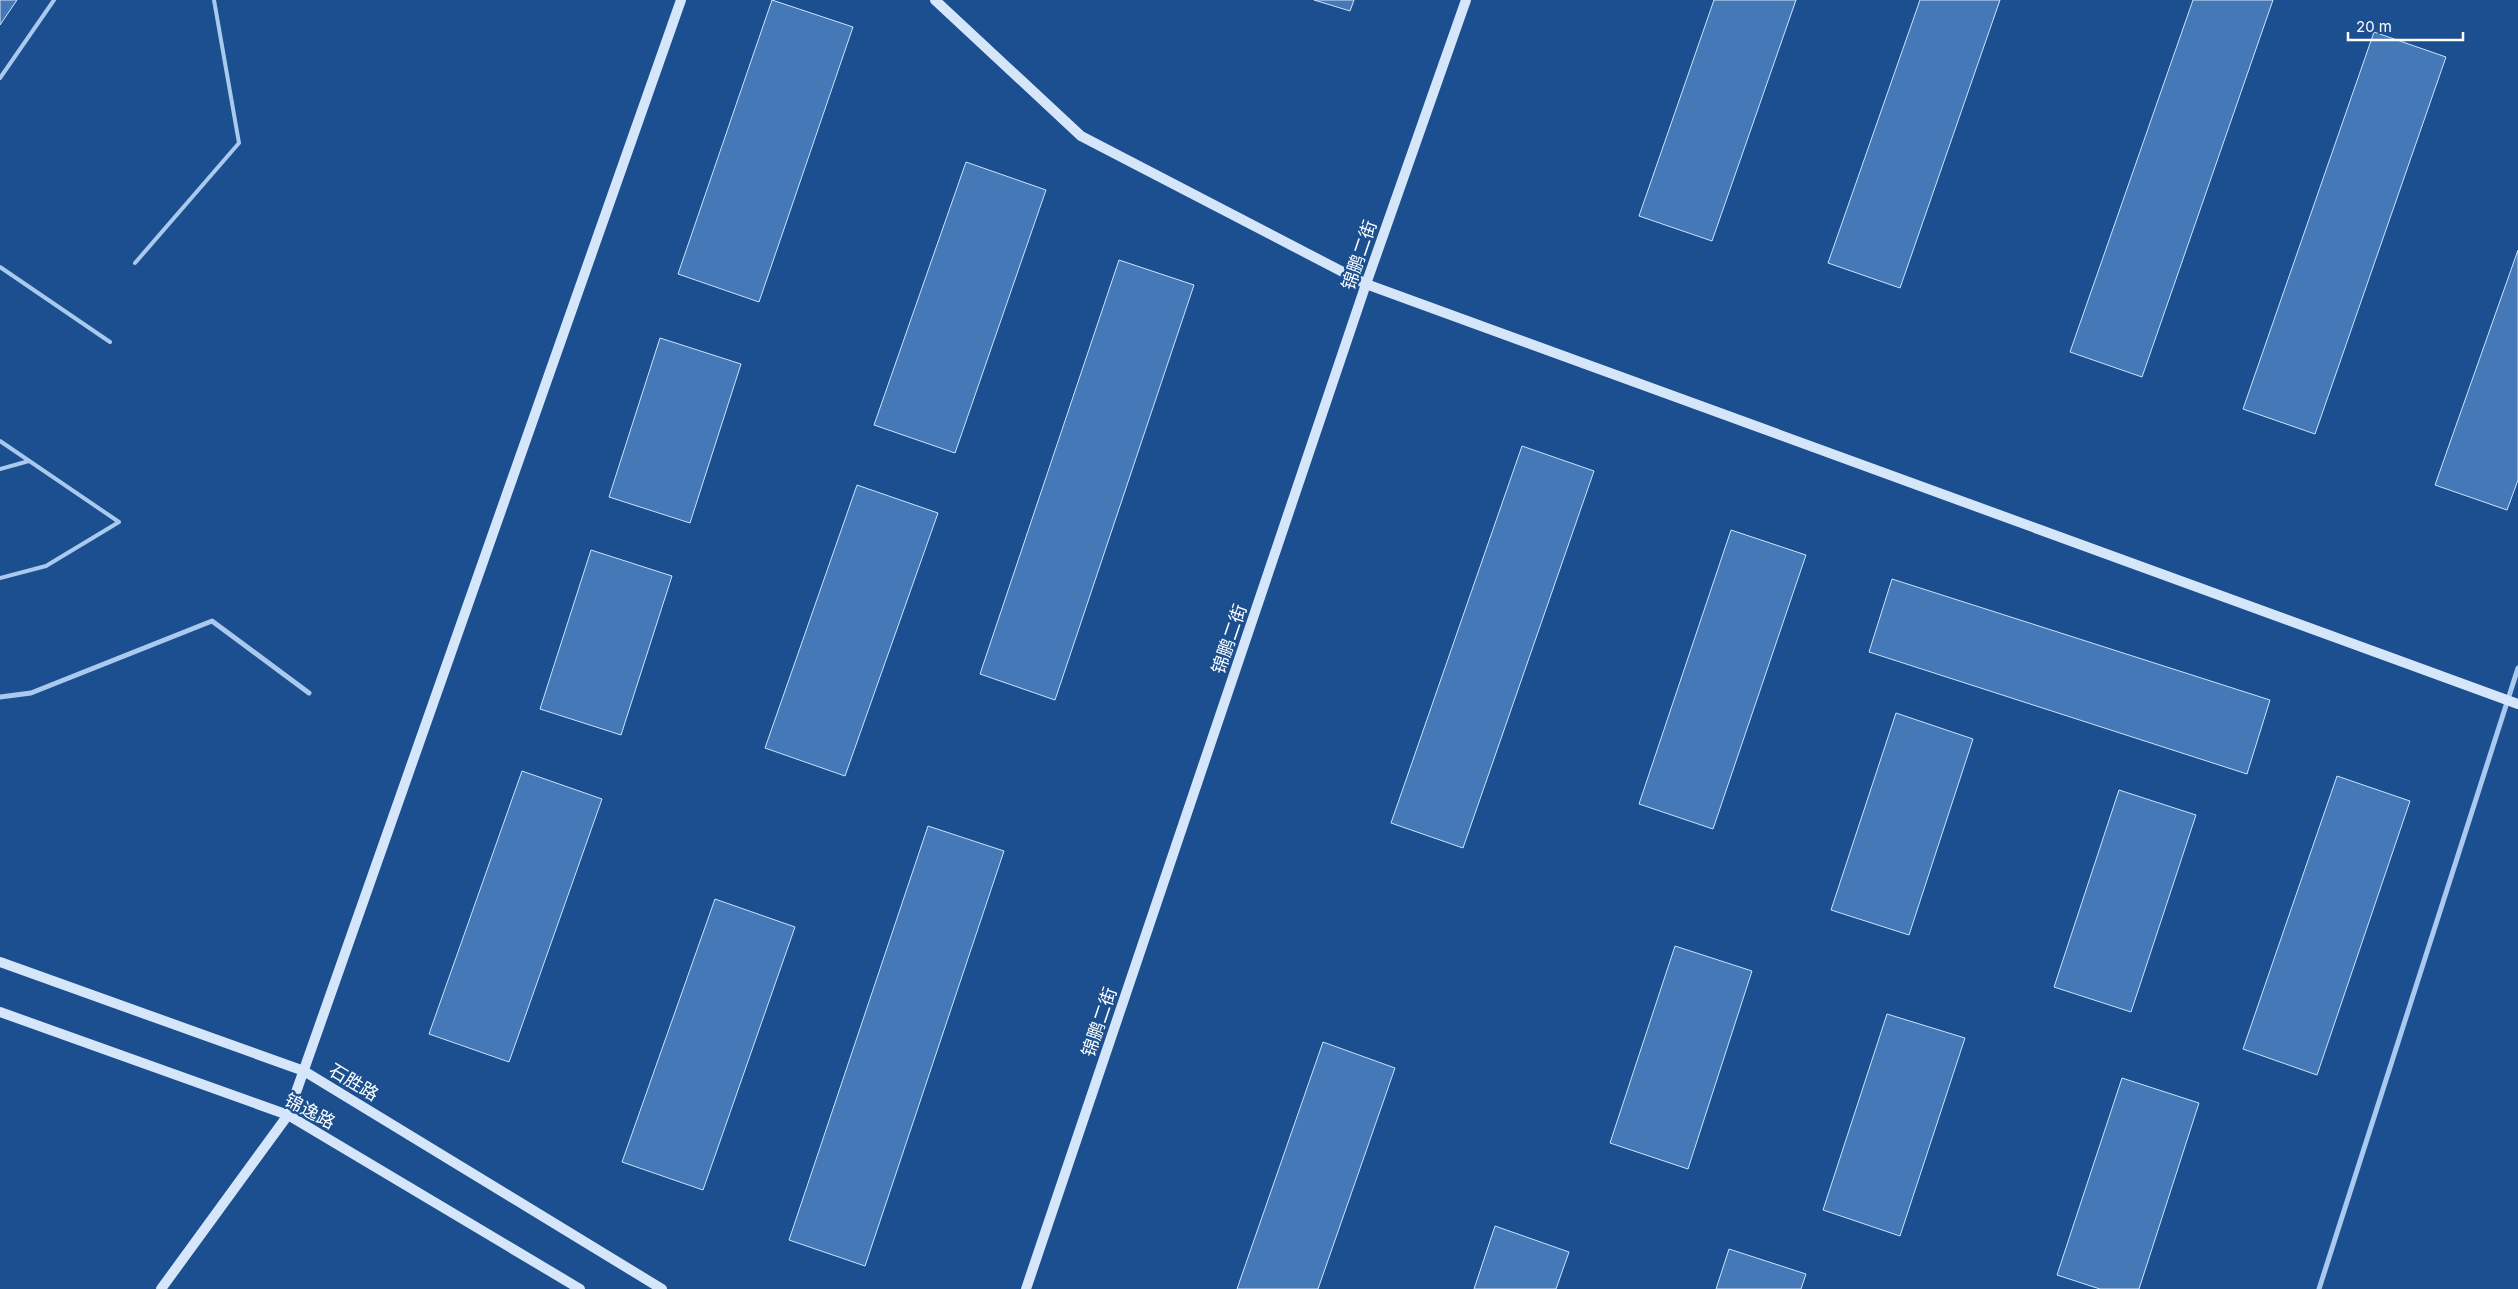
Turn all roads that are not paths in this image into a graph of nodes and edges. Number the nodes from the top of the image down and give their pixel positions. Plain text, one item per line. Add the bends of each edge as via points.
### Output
1 (54, 0) edge
2 (214, 0) edge
3 (681, 0) edge
4 (935, 0) edge
5 (1466, 0) edge
6 (0, 78) edge
7 (135, 263) dead end
8 (0, 267) edge
9 (1366, 284) junction
10 (110, 342) dead end
11 (0, 441) edge
12 (29, 461) junction
13 (0, 469) edge
14 (0, 578) edge
15 (2518, 668) edge
16 (309, 693) dead end
17 (0, 697) edge
18 (2507, 700) junction
19 (2518, 704) edge
20 (0, 962) edge
21 (0, 1012) edge
22 (304, 1071) junction
23 (288, 1115) junction
24 (161, 1289) edge
25 (580, 1289) edge
26 (662, 1289) edge
27 (1026, 1289) edge
28 (2320, 1289) edge

1 - 6 lane
2 - 7 lane via 239,143
3 - 22 street
4 - 9 street via 1080,136
5 - 9 street, 锦鹏二街
8 - 10 lane
9 - 18 street
9 - 27 street, 锦鹏二街
11 - 12 lane
12 - 13 lane
12 - 14 lane via 119,522 46,566
15 - 18 street
16 - 17 street via 212,620 31,692
18 - 19 street
18 - 28 street
20 - 22 street, 石胜路
21 - 23 street, 锦逸路
22 - 23 street
22 - 26 street, 石胜路
23 - 24 street
23 - 25 street, 锦逸路

